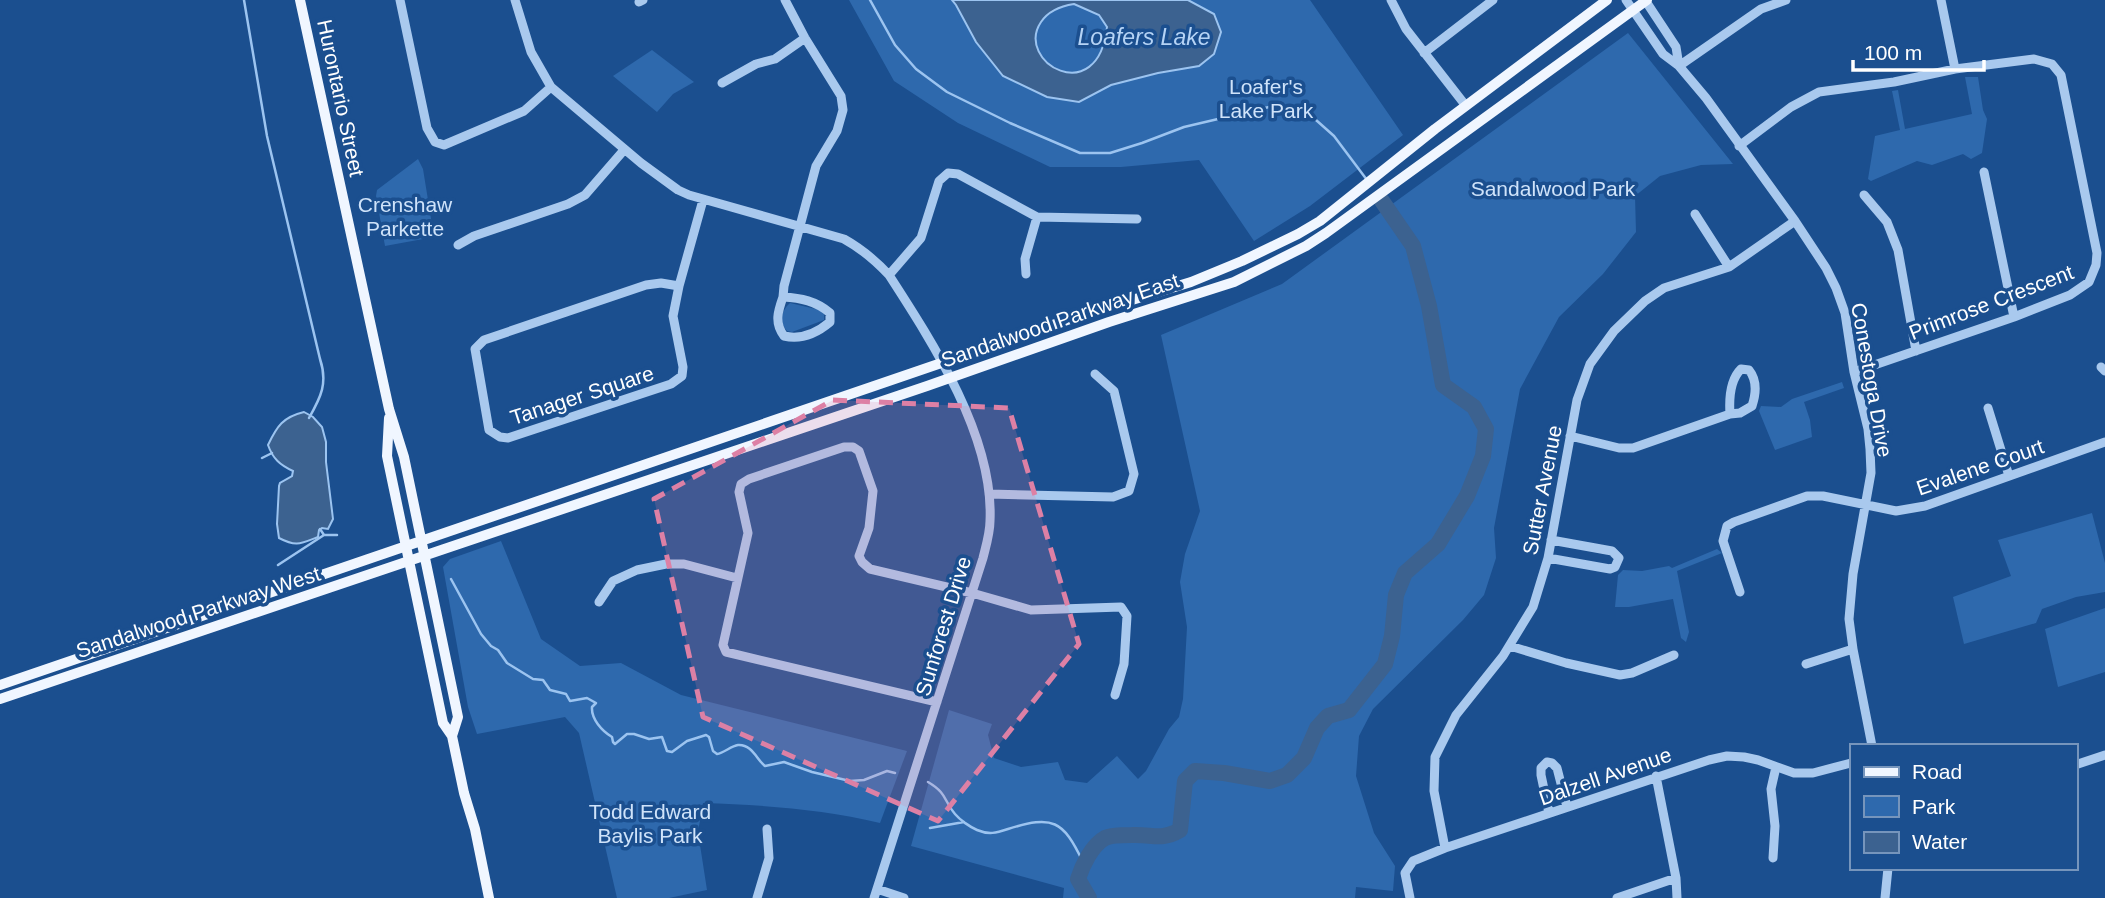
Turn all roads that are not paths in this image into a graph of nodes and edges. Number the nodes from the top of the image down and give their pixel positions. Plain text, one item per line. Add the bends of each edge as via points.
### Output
1 (300, 0) edge
2 (400, 0) edge
3 (515, 0) edge
4 (785, 0) edge
5 (1391, 0) edge
6 (1493, 0) edge
7 (1607, 0) edge
8 (1626, 0) edge
9 (1645, 0) edge
10 (1786, 0) edge
11 (1941, 0) edge
12 (1633, 10) junction
13 (805, 38) junction
14 (1424, 53) junction
15 (1679, 66) junction
16 (1955, 69) junction
17 (722, 83) dead end
18 (551, 87) junction
19 (1466, 106) junction
20 (1739, 146) junction
21 (624, 150) junction
22 (1984, 172) dead end
23 (1864, 195) dead end
24 (703, 200) junction
25 (1695, 214) dead end
26 (1037, 217) junction
27 (1137, 219) dead end
28 (1795, 221) junction
29 (800, 226) junction
30 (458, 246) dead end
31 (1729, 267) junction
32 (1026, 274) dead end
33 (889, 275) junction
34 (679, 286) junction
35 (783, 297) junction
36 (2014, 317) junction
37 (1916, 351) junction
38 (944, 364) junction
39 (1854, 372) junction
40 (1095, 374) dead end
41 (950, 377) junction
42 (1988, 408) dead end
43 (389, 409) junction
44 (1730, 414) junction
45 (1570, 436) junction
46 (2105, 442) edge
47 (2009, 476) junction
48 (989, 494) junction
49 (1865, 506) junction
50 (421, 540) junction
51 (1551, 540) junction
52 (406, 545) junction
53 (425, 556) junction
54 (1548, 558) junction
55 (409, 562) junction
56 (737, 578) junction
57 (1740, 592) dead end
58 (972, 593) junction
59 (599, 602) dead end
60 (1510, 646) junction
61 (1853, 649) junction
62 (1674, 655) dead end
63 (1806, 664) dead end
64 (0, 685) edge
65 (1115, 695) dead end
66 (0, 699) edge
67 (937, 702) junction
68 (452, 736) junction
69 (1872, 744) edge
70 (2105, 755) edge
71 (1850, 763) edge
72 (2077, 764) edge
73 (1776, 767) junction
74 (1656, 776) junction
75 (1567, 807) junction
76 (1549, 813) junction
77 (767, 829) dead end
78 (1445, 848) junction
79 (1773, 858) dead end
80 (1888, 870) edge
81 (1676, 878) junction
82 (875, 893) edge
83 (489, 898) edge
84 (757, 898) edge
85 (904, 898) edge
86 (1410, 898) edge
87 (1617, 898) edge
88 (1677, 898) edge
89 (1885, 898) edge

1 - 43 main road, Hurontario Street
2 - 18 street via 427,128 435,142 443,145 510,118
3 - 18 street, Sunforest Drive via 531,52
4 - 13 street
5 - 14 street
6 - 14 street
7 - 19 main road, Sandalwood Parkway East
8 - 12 street, Conestoga Drive
9 - 12 main road, Sandalwood Parkway East
9 - 15 street, Conestoga Drive via 1676,47
10 - 15 street via 1760,9
11 - 16 street
12 - 15 street, Conestoga Drive via 1663,54
12 - 41 main road, Sandalwood Parkway East via 1306,246 1234,282
13 - 17 street via 775,59 755,64
13 - 29 street via 841,96 843,110 837,131 816,166
14 - 19 street
15 - 20 street, Conestoga Drive
16 - 20 street, Primrose Crescent via 1819,92
16 - 36 street, Primrose Crescent via 2034,59 2052,64 2061,75 2096,265 2081,289
18 - 21 street, Sunforest Drive
19 - 38 main road, Sandalwood Parkway East via 1298,234 1191,282
20 - 28 street, Conestoga Drive
21 - 24 street, Sunforest Drive via 678,190
21 - 30 street via 584,195
22 - 36 street
23 - 37 street via 1887,222 1898,250
24 - 29 street, Sunforest Drive
24 - 34 street, Tanager Square
25 - 31 street
26 - 27 street
26 - 32 street via 1025,259
26 - 33 street via 958,174 948,173 939,181 921,238
28 - 31 street, Sutter Avenue
28 - 39 street, Conestoga Drive via 1836,288 1845,313
29 - 33 street, Sunforest Drive via 844,239 865,251
29 - 35 street
31 - 45 street, Sutter Avenue via 1664,288 1614,331 1584,378
33 - 38 street, Sunforest Drive
34 - 34 street, Tanager Square via 673,316 682,376 671,384 508,438 489,430 475,349 484,340 646,285
35 - 35 street via 822,306 830,313 830,322 818,331 784,336 777,314
36 - 37 street, Primrose Crescent
37 - 39 street, Primrose Crescent
38 - 41 street, Sunforest Drive
38 - 50 main road, Sandalwood Parkway East
39 - 49 street, Conestoga Drive via 1870,449
40 - 48 street via 1114,391 1134,474 1129,491 1113,497
41 - 48 street, Sunforest Drive via 971,424
41 - 53 main road, Sandalwood Parkway East
42 - 47 street
43 - 50 main road, Hurontario Street
43 - 52 main road, Hurontario Street via 387,456
44 - 44 street via 1752,406 1756,395 1749,370 1741,369 1735,375
44 - 45 street via 1633,448
45 - 51 street, Sutter Avenue
46 - 47 street, Evalene Court
47 - 49 street, Evalene Court via 1917,508 1896,511
48 - 58 street, Sunforest Drive via 990,523
49 - 57 street, Evalene Court via 1807,496 1727,526 1723,541
49 - 61 street, Conestoga Drive via 1850,596
50 - 52 main road, Sandalwood Parkway East
50 - 53 main road, Hurontario Street
51 - 54 street, Sutter Avenue
51 - 54 street via 1612,551 1619,558 1611,569
52 - 55 main road, Hurontario Street
52 - 64 main road, Sandalwood Parkway West
53 - 55 main road, Sandalwood Parkway East
53 - 68 main road, Hurontario Street via 458,717
54 - 60 street, Sutter Avenue via 1533,607
55 - 66 main road, Sandalwood Parkway West
55 - 68 main road, Hurontario Street via 443,723
56 - 58 street via 748,533 741,484 853,447 859,451 873,491 869,528 859,556 862,562 870,569
56 - 59 street via 666,564 613,581
56 - 67 street via 723,645 726,652
58 - 65 street via 1031,610 1121,607 1127,616 1124,664
58 - 67 street, Sunforest Drive
60 - 62 street via 1620,675
60 - 78 street, Sutter Avenue via 1456,715 1435,757 1434,792
61 - 63 street
61 - 69 street, Conestoga Drive
67 - 82 street, Sunforest Drive
68 - 83 main road, Hurontario Street
70 - 72 street
71 - 73 street, Dalzell Avenue via 1813,773
73 - 74 street, Dalzell Avenue via 1727,756
73 - 79 street via 1771,789
74 - 75 street, Dalzell Avenue
74 - 81 street
75 - 76 street, Dalzell Avenue
75 - 76 street via 1557,768 1548,762 1541,775
76 - 78 street, Dalzell Avenue
77 - 84 street via 769,858
78 - 86 street, Dalzell Avenue via 1408,865
80 - 89 street
81 - 87 street
81 - 88 street
82 - 85 street

